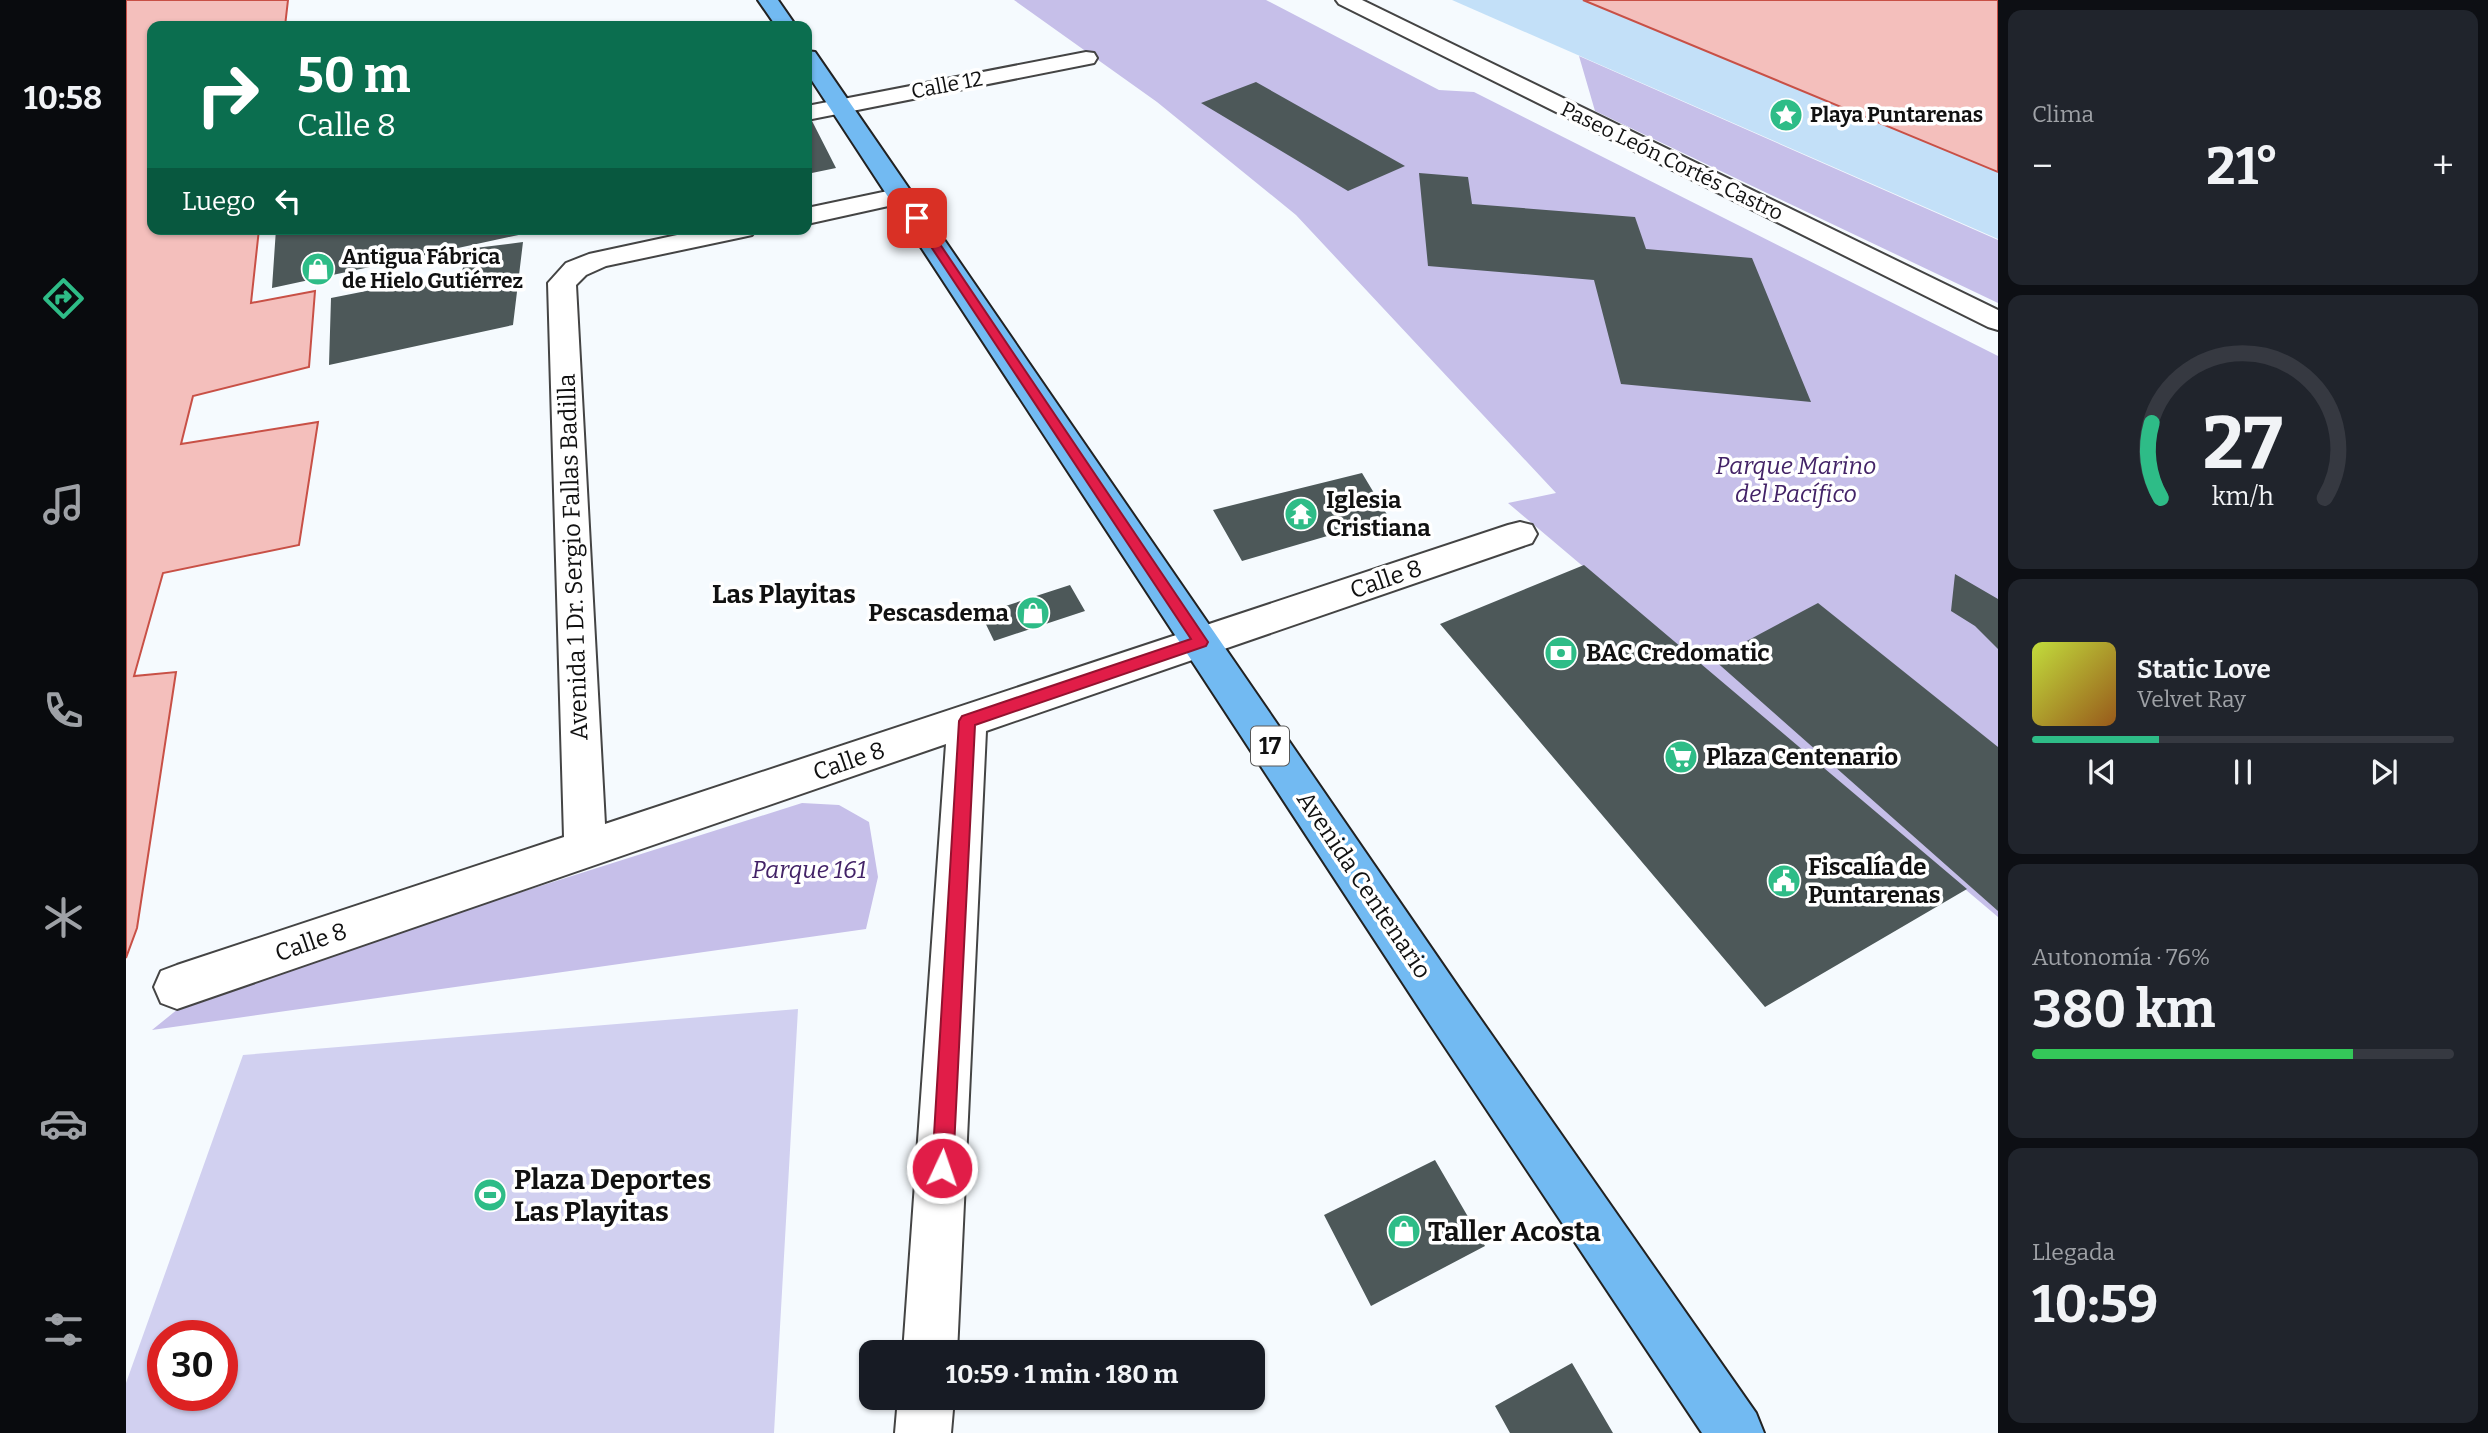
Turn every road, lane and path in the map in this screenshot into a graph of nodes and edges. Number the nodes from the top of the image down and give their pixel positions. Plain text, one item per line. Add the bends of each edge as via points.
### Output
1 (768, 0) edge
2 (1346, 0) edge
3 (783, 21) edge
4 (1086, 58) dead end
5 (812, 73) edge
6 (823, 109) edge
7 (902, 196) junction
8 (812, 215) edge
9 (715, 235) edge
10 (1998, 321) edge
11 (1520, 534) dead end
12 (1201, 642) junction
13 (967, 721) junction
14 (585, 850) junction
15 (177, 987) dead end
16 (931, 1340) edge
17 (925, 1410) edge
18 (923, 1433) edge
19 (1736, 1433) edge

1 - 3 main road
2 - 10 street, Paseo León Cortés Castro
4 - 6 street, Calle 12
5 - 6 main road, Avenida Centenario / 17
6 - 7 main road, Avenida Centenario / 17
7 - 8 street
7 - 12 main road, Avenida Centenario / 17
9 - 14 street, Avenida 1 Dr. Sergio Fallas Badilla via 598,260 576,269 562,283
11 - 12 street, Calle 8
12 - 13 street, Calle 8
12 - 19 main road, Avenida Centenario / 17
13 - 14 street, Calle 8
13 - 16 street
14 - 15 street, Calle 8
17 - 18 street

